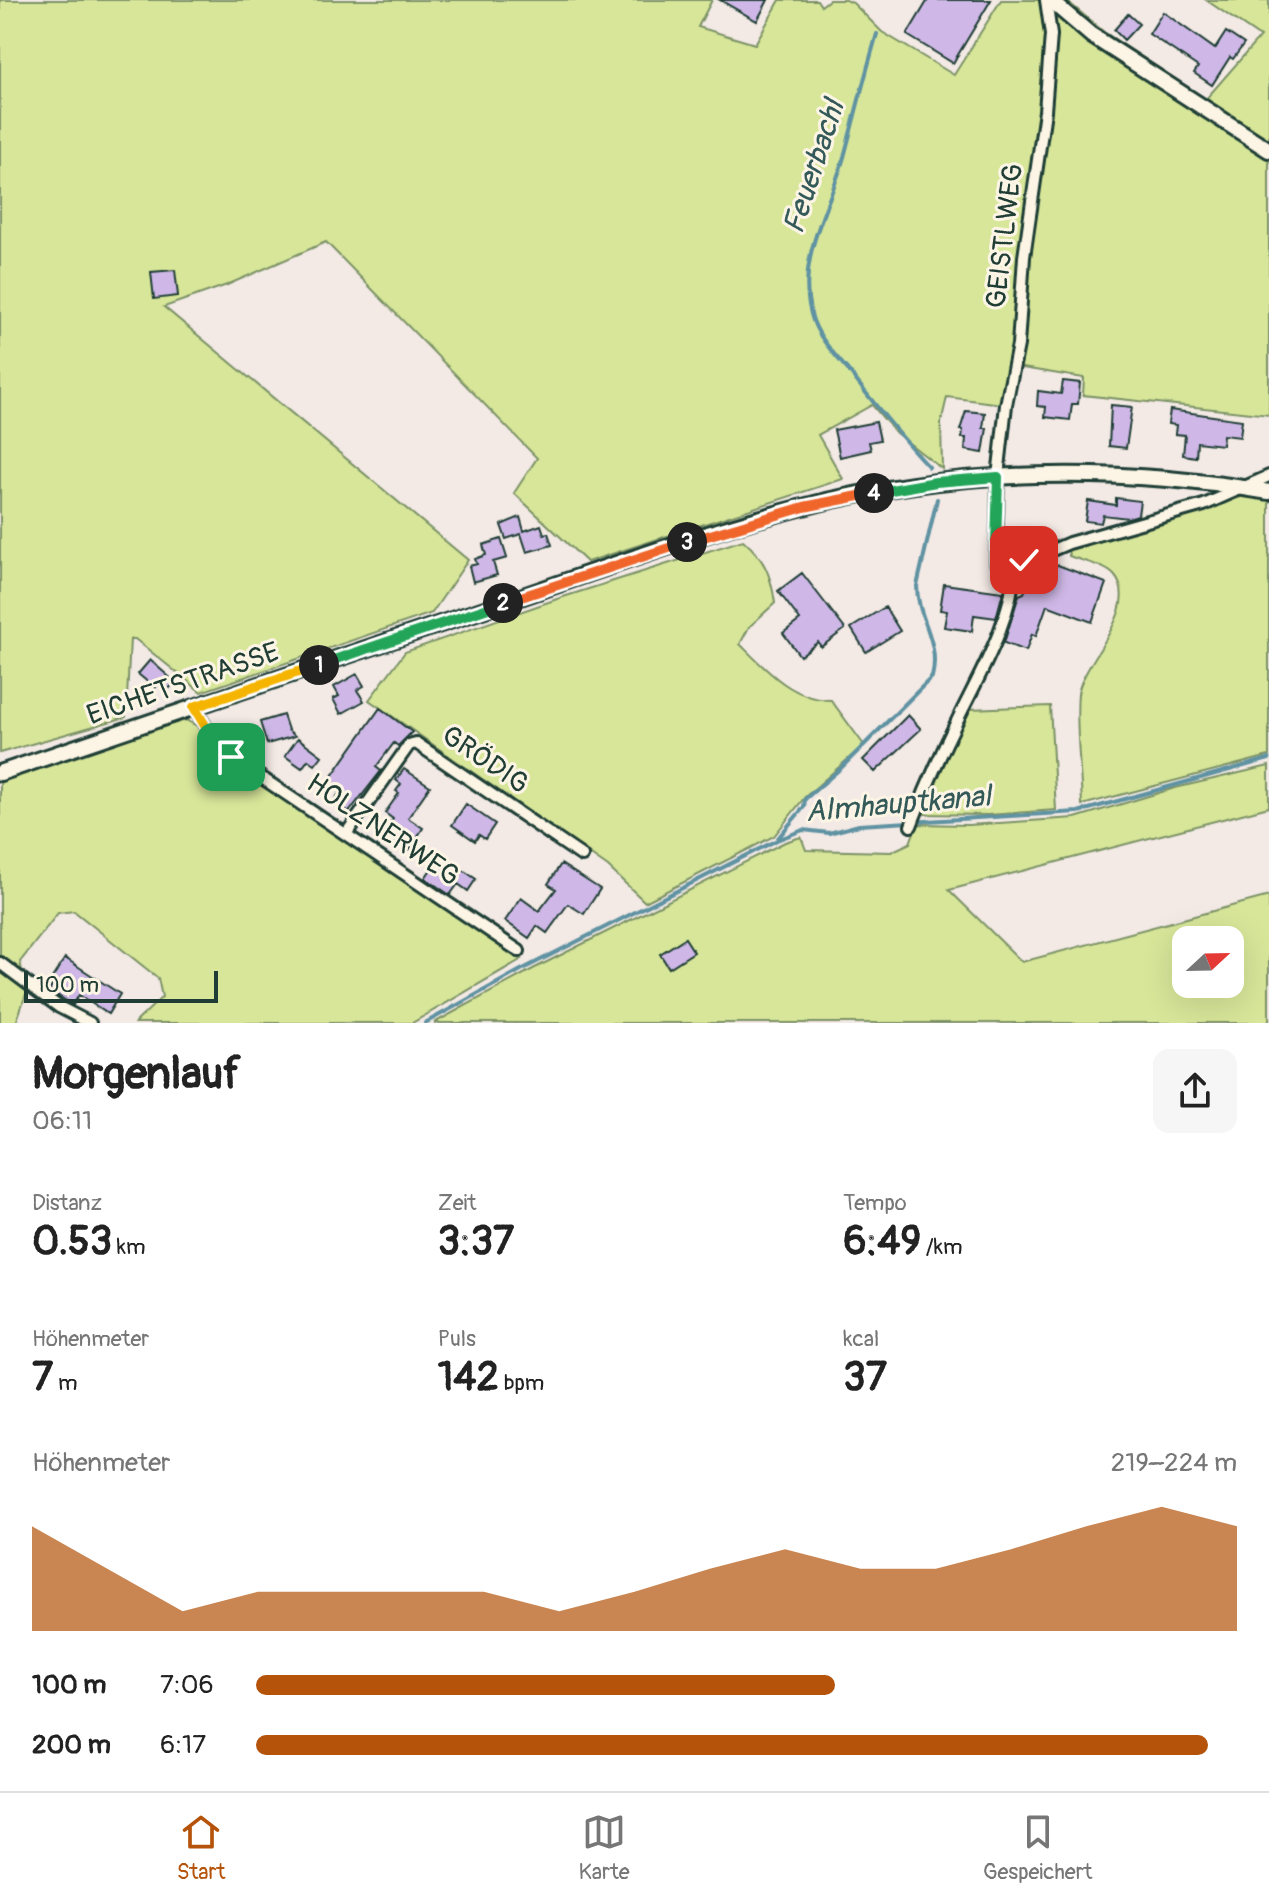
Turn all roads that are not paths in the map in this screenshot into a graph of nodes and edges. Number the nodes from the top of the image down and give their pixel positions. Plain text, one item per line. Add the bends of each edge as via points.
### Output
1 (1048, 0) edge
2 (1269, 150) edge
3 (1269, 476) edge
4 (998, 477) junction
5 (1242, 488) junction
6 (1269, 492) edge
7 (1015, 566) junction
8 (194, 707) junction
9 (0, 773) edge
10 (913, 820) dead end
11 (346, 834) junction
12 (582, 856) dead end
13 (519, 951) dead end
14 (0, 963) edge
15 (90, 1023) edge

1 - 2 main road via 1114,51
1 - 4 street, GEISTLWEG via 1045,111
3 - 5 street
4 - 5 main road, EICHETSTRASSE via 1118,475
4 - 7 street, GEISTLWEG via 996,562 1003,569
4 - 8 main road, EICHETSTRASSE via 936,482 804,507
5 - 6 main road, EICHETSTRASSE
5 - 7 street via 1204,505 1069,543
7 - 10 street via 997,643
8 - 9 main road, EICHETSTRASSE
8 - 11 street, HOLZNERWEG via 231,757
11 - 12 street, GRÖDIG via 409,745 416,743
11 - 13 street, HOLZNERWEG
14 - 15 street

